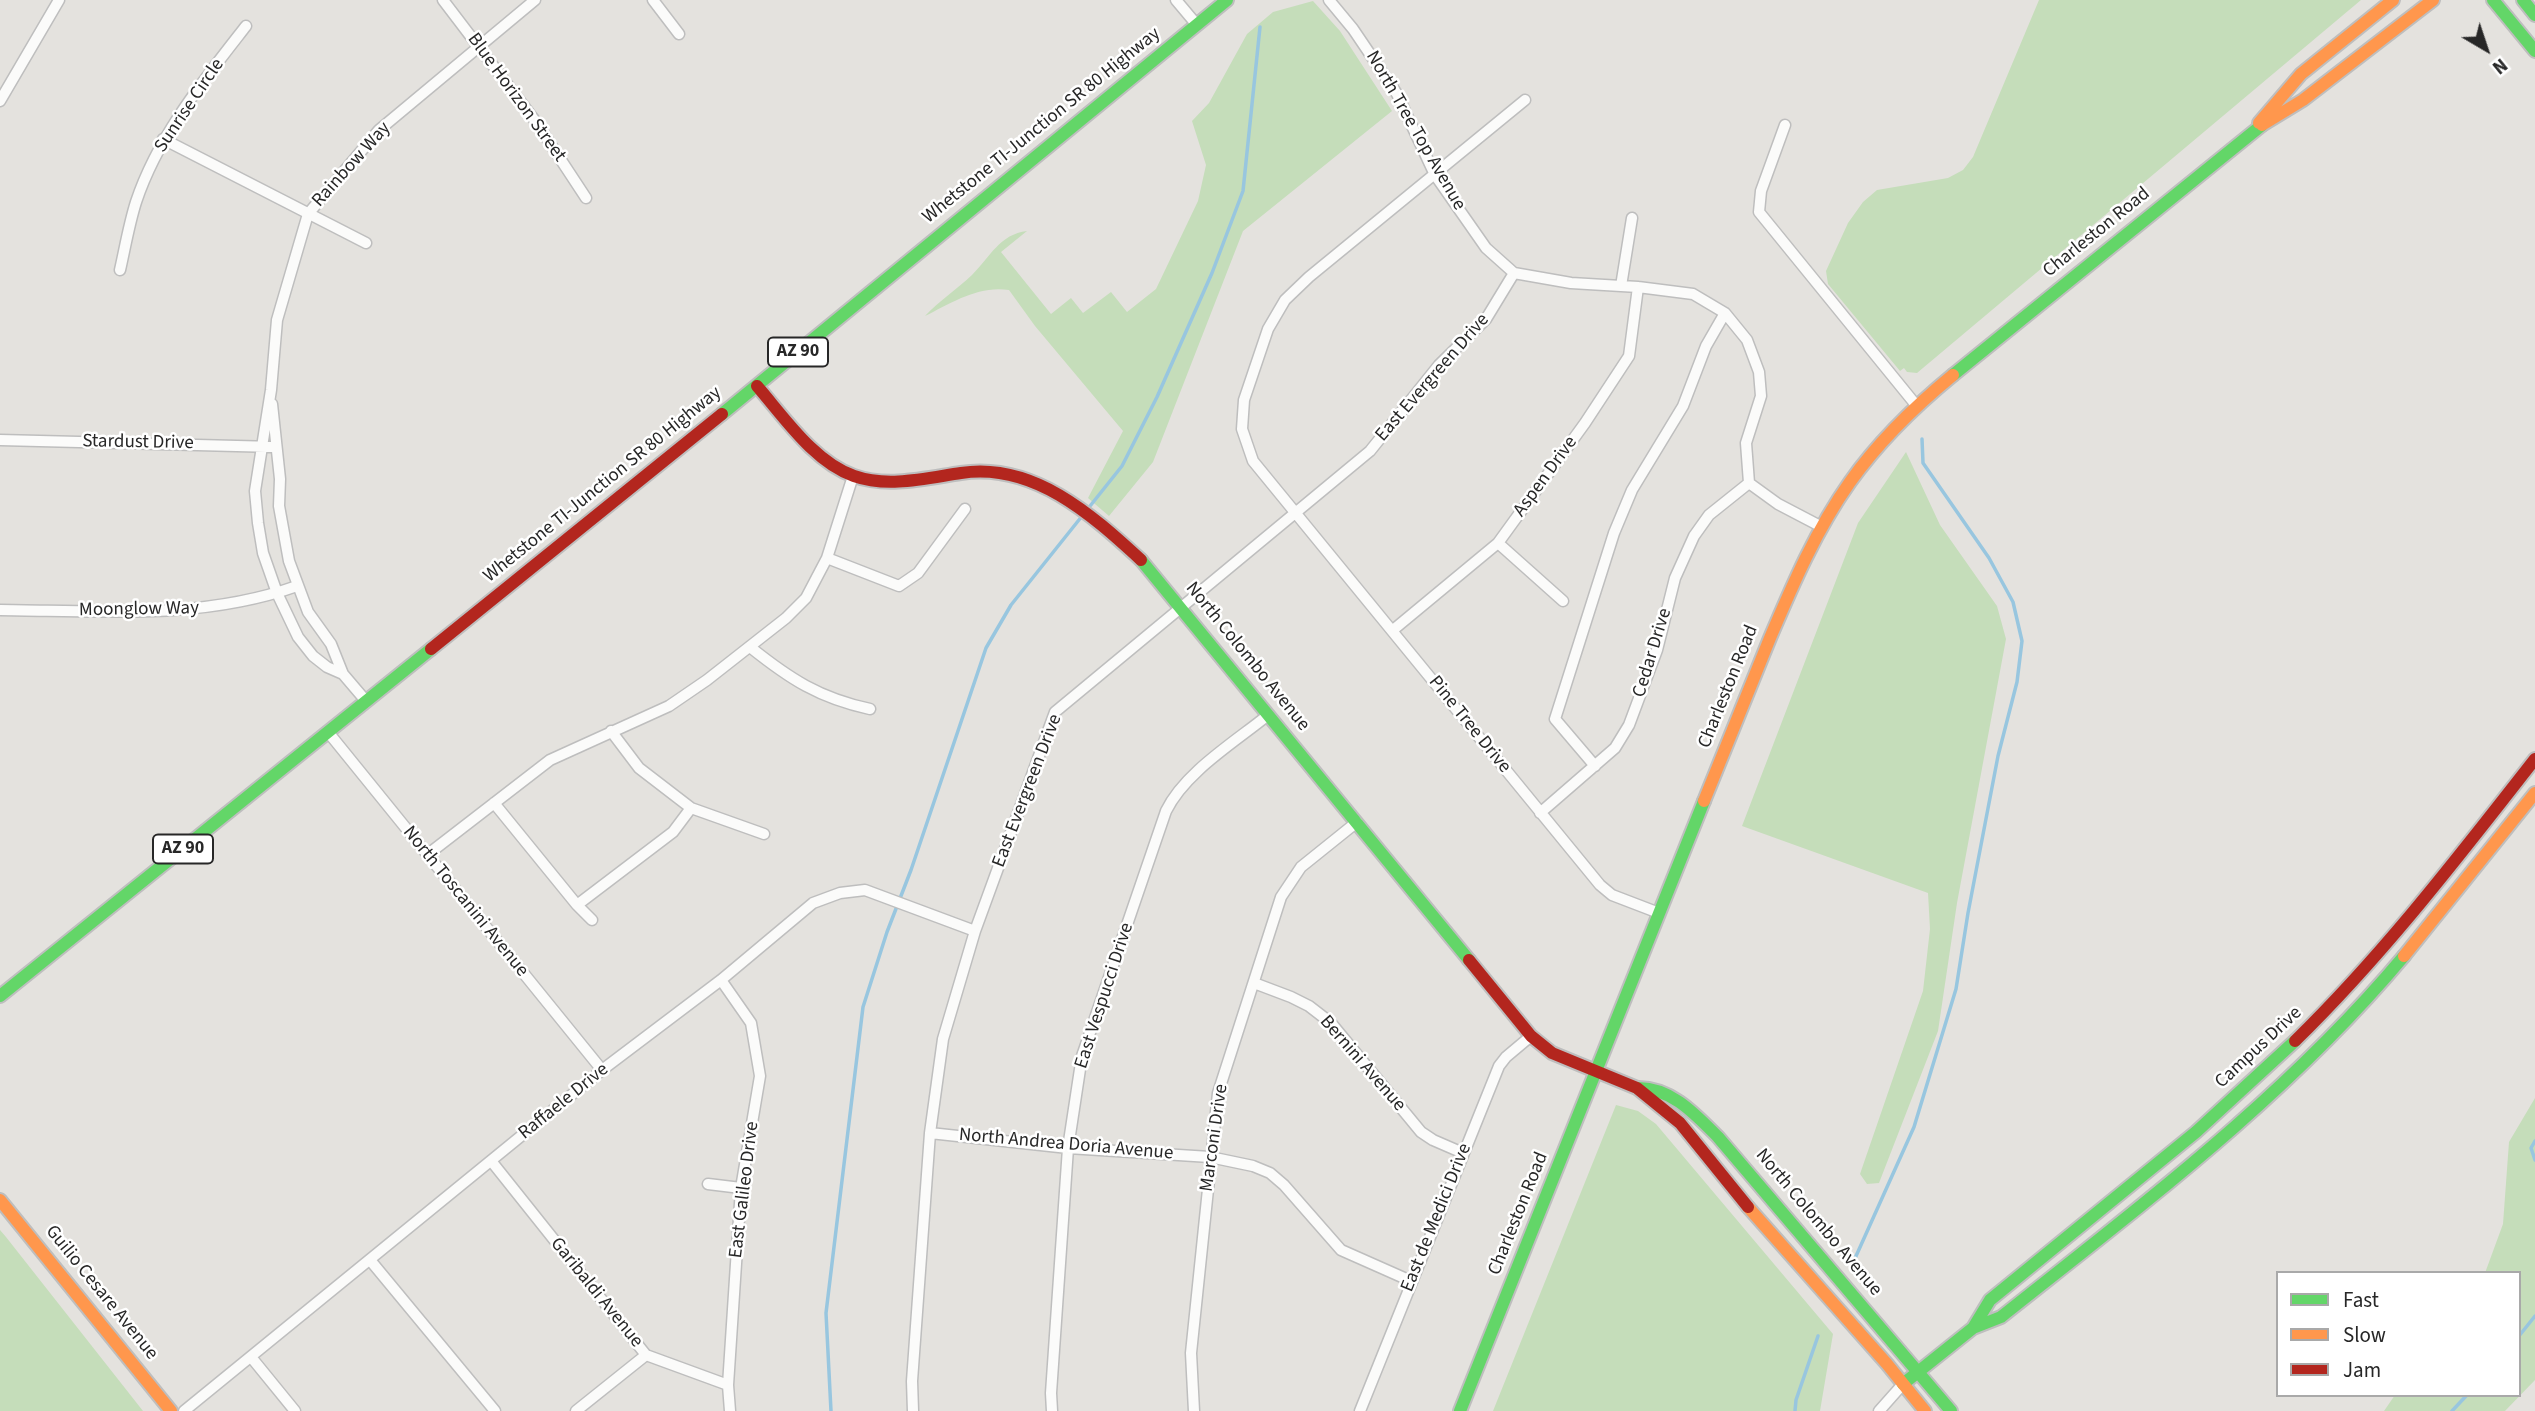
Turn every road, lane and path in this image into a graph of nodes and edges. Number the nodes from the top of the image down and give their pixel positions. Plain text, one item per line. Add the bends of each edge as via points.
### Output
1 (59, 0) edge
2 (443, 0) edge
3 (535, 0) edge
4 (653, 0) edge
5 (1176, 0) edge
6 (1227, 0) edge
7 (1329, 0) edge
8 (2393, 0) edge
9 (2433, 0) edge
10 (2493, 0) edge
11 (2523, 0) edge
12 (2535, 15) edge
13 (1197, 25) junction
14 (246, 26) dead end
15 (680, 34) dead end
16 (478, 46) junction
17 (2535, 51) edge
18 (1525, 100) dead end
19 (0, 101) edge
20 (1785, 125) dead end
21 (2252, 131) junction
22 (163, 139) junction
23 (1435, 175) junction
24 (586, 198) dead end
25 (308, 214) junction
26 (1632, 218) dead end
27 (366, 243) dead end
28 (120, 270) dead end
29 (1514, 274) junction
30 (1621, 286) junction
31 (1638, 287) junction
32 (1725, 313) junction
33 (757, 386) junction
34 (271, 390) junction
35 (1916, 405) junction
36 (0, 440) edge
37 (261, 446) junction
38 (276, 447) junction
39 (853, 476) junction
40 (1749, 483) junction
41 (965, 509) dead end
42 (1296, 514) junction
43 (1822, 527) junction
44 (1498, 542) junction
45 (827, 558) junction
46 (297, 586) junction
47 (277, 593) junction
48 (1563, 601) dead end
49 (1182, 607) junction
50 (0, 610) edge
51 (1393, 630) junction
52 (750, 648) junction
53 (343, 674) junction
54 (366, 701) junction
55 (870, 709) dead end
56 (1268, 715) junction
57 (611, 731) junction
58 (328, 732) junction
59 (2535, 759) edge
60 (1595, 766) junction
61 (2535, 793) edge
62 (494, 803) junction
63 (691, 808) junction
64 (1539, 813) junction
65 (1357, 822) junction
66 (764, 834) dead end
67 (427, 855) junction
68 (577, 905) junction
69 (1659, 913) junction
70 (593, 920) dead end
71 (975, 931) junction
72 (721, 980) junction
73 (1254, 983) junction
74 (0, 996) edge
75 (1531, 1036) junction
76 (601, 1070) junction
77 (1597, 1071) junction
78 (1637, 1088) junction
79 (930, 1133) junction
80 (1068, 1148) junction
81 (1464, 1153) junction
82 (1210, 1157) junction
83 (492, 1162) junction
84 (708, 1184) dead end
85 (741, 1188) junction
86 (0, 1200) edge
87 (370, 1260) junction
88 (1411, 1281) junction
89 (1973, 1328) junction
90 (646, 1355) junction
91 (251, 1357) junction
92 (1918, 1372) junction
93 (1903, 1384) junction
94 (728, 1385) junction
95 (172, 1411) edge
96 (184, 1411) edge
97 (295, 1411) edge
98 (495, 1411) edge
99 (576, 1411) edge
100 (730, 1411) edge
101 (913, 1411) edge
102 (1052, 1411) edge
103 (1194, 1411) edge
104 (1360, 1411) edge
105 (1460, 1411) edge
106 (1879, 1411) edge
107 (1925, 1411) edge
108 (1951, 1411) edge

1 - 19 street
2 - 16 street, Blue Horizon Street
3 - 16 street, Rainbow Way
4 - 15 street
5 - 13 street
6 - 13 main road, Whetstone TI-Junction SR 80 Highway / AZ 90
7 - 23 street, North Tree Top Avenue via 1397,94
8 - 21 main road, Charleston Road via 2301,74
9 - 21 main road, Charleston Road via 2303,100
10 - 17 main road
11 - 12 main road
13 - 33 main road, Whetstone TI-Junction SR 80 Highway / AZ 90
14 - 22 street, Sunrise Circle
16 - 24 street, Blue Horizon Street
16 - 25 street, Rainbow Way via 379,130
18 - 23 street
20 - 35 street via 1761,191 1759,212
21 - 35 main road, Charleston Road
22 - 25 street
22 - 28 street, Sunrise Circle via 136,202
23 - 29 street, North Tree Top Avenue via 1486,247
23 - 42 street, Pine Tree Drive via 1309,276 1285,300 1268,329 1244,400 1242,429 1253,461
25 - 27 street
25 - 34 street, Rainbow Way via 278,320
26 - 30 street
29 - 30 street
29 - 42 street, East Evergreen Drive via 1486,318 1440,365 1370,451
30 - 31 street
31 - 32 street via 1693,294
31 - 44 street, Aspen Drive via 1629,356
32 - 40 street via 1747,340 1759,372 1762,396 1746,443
32 - 60 street via 1706,346 1683,406 1632,490 1555,719
33 - 39 main road, North Colombo Avenue via 805,440
33 - 54 main road, Whetstone TI-Junction SR 80 Highway / AZ 90
34 - 37 street, Rainbow Way
34 - 38 street, Rainbow Way
35 - 43 main road, Charleston Road via 1848,484
36 - 37 street, Stardust Drive
37 - 38 street, Stardust Drive
37 - 47 street, Rainbow Way via 255,491 258,523
38 - 46 street, Rainbow Way via 283,536
39 - 45 street
39 - 49 main road, North Colombo Avenue via 909,482 979,470 1011,473 1039,484 1113,533
40 - 43 street
40 - 60 street, Cedar Drive via 1709,515 1695,536 1675,578 1657,650 1629,725 1615,748
41 - 45 street via 918,573 899,586
42 - 49 street, East Evergreen Drive
42 - 51 street, Pine Tree Drive
43 - 69 main road, Charleston Road via 1766,648
44 - 48 street
44 - 51 street, Aspen Drive
45 - 52 street via 806,597
46 - 47 street, Moonglow Way
46 - 53 street, Rainbow Way
47 - 50 street, Moonglow Way via 202,609
47 - 53 street, Rainbow Way via 298,637 313,656
49 - 56 main road, North Colombo Avenue
49 - 71 street, East Evergreen Drive via 1055,712
51 - 64 street, Pine Tree Drive
52 - 55 street via 810,689
52 - 57 street via 669,706
53 - 54 street, Rainbow Way
54 - 58 main road, Whetstone TI-Junction SR 80 Highway / AZ 90
56 - 65 main road, North Colombo Avenue
56 - 80 street, East Vespucci Drive via 1173,795 1082,1056
57 - 62 street via 550,760
57 - 63 street via 639,768
58 - 67 street, North Toscanini Avenue
58 - 74 main road, Whetstone TI-Junction SR 80 Highway / AZ 90
59 - 89 main road, Campus Drive via 2407,919 2314,1024 2251,1084 1990,1300
60 - 64 street, Cedar Drive
61 - 89 main road, Campus Drive via 2403,958 2305,1064 2194,1161 2001,1317
62 - 67 street
62 - 68 street
63 - 66 street
63 - 68 street via 673,832
64 - 69 street, Pine Tree Drive via 1606,890
65 - 73 street, Marconi Drive via 1291,880 1281,897
65 - 75 main road, North Colombo Avenue
67 - 76 street, North Toscanini Avenue
68 - 70 street
69 - 77 main road, Charleston Road
71 - 72 street, Raffaele Drive via 865,890 841,893 813,903
71 - 79 street, East Evergreen Drive via 943,1039
72 - 76 street, Raffaele Drive
72 - 85 street, East Galileo Drive via 751,1023 760,1076
73 - 81 street, Bernini Avenue via 1309,1006 1331,1023 1420,1132
73 - 82 street, Marconi Drive via 1218,1093
75 - 77 main road, North Colombo Avenue via 1552,1053
75 - 81 street, East de Medici Drive via 1499,1066
76 - 83 street, Raffaele Drive
77 - 78 main road, North Colombo Avenue
77 - 105 main road, Charleston Road
78 - 92 main road, North Colombo Avenue via 1648,1086 1669,1097 1725,1143
78 - 93 main road, North Colombo Avenue via 1688,1131 1762,1224
79 - 80 street, North Andrea Doria Avenue
79 - 101 street, East Evergreen Drive
80 - 82 street, North Andrea Doria Avenue
80 - 102 street, East Vespucci Drive
81 - 88 street, East de Medici Drive
82 - 88 street, North Andrea Doria Avenue via 1270,1173 1341,1250
82 - 103 street, Marconi Drive via 1191,1353
83 - 87 street, Raffaele Drive
83 - 90 street, Garibaldi Avenue
84 - 85 street
85 - 94 street, East Galileo Drive
86 - 95 main road, Guilio Cesare Avenue
87 - 91 street, Raffaele Drive
87 - 98 street
88 - 104 street, East de Medici Drive
89 - 92 main road, Campus Drive
90 - 94 street, Garibaldi Avenue
90 - 99 street
91 - 96 street, Raffaele Drive
91 - 97 street
92 - 93 main road, Campus Drive
92 - 108 main road, North Colombo Avenue
93 - 106 street, Campus Drive
93 - 107 main road, North Colombo Avenue
94 - 100 street, East Galileo Drive

